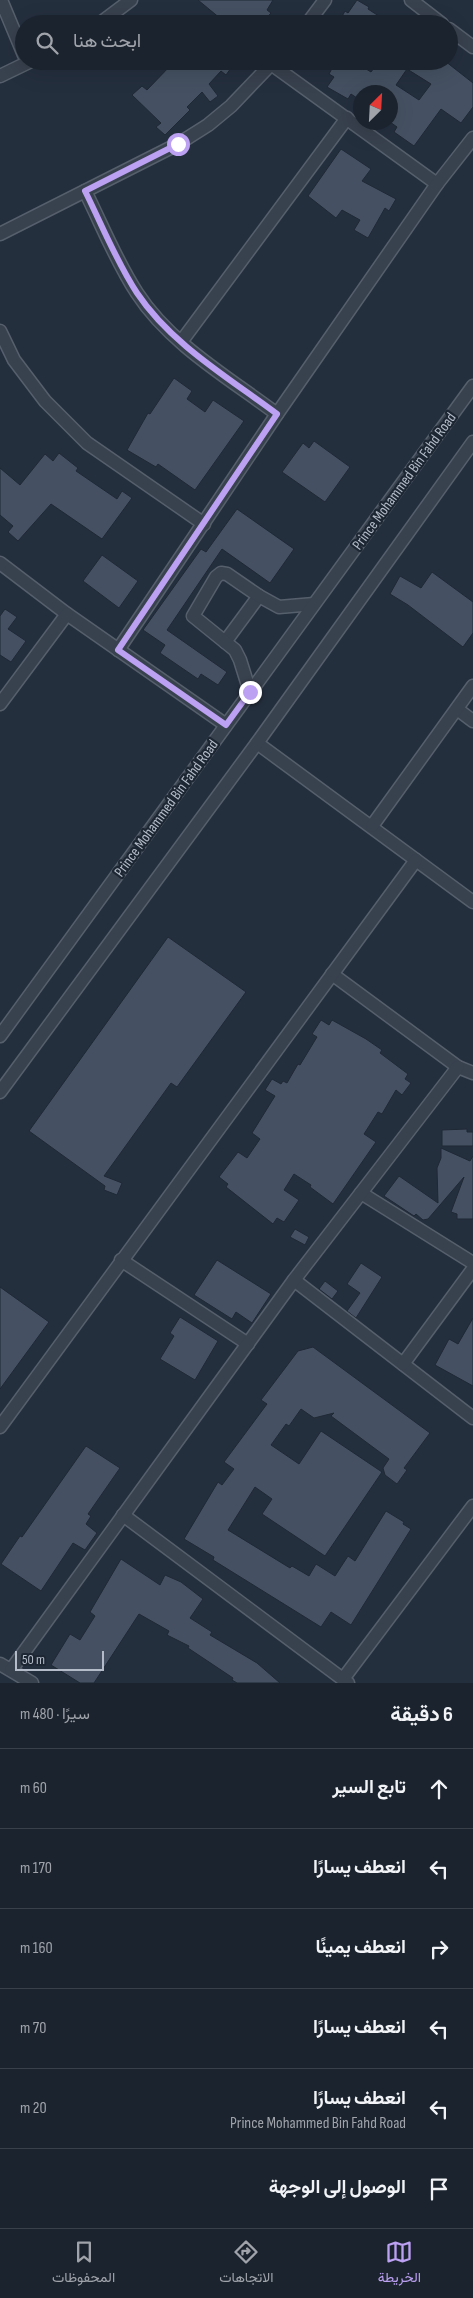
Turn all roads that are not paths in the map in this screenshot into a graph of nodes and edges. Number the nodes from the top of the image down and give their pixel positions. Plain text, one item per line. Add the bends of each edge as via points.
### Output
1 (1, 0) edge
2 (131, 0) edge
3 (325, 0) edge
4 (411, 0) edge
5 (111, 15) edge
6 (314, 15) edge
7 (430, 15) edge
8 (15, 32) edge
9 (458, 36) edge
10 (473, 47) edge
11 (15, 67) edge
12 (266, 70) edge
13 (282, 70) edge
14 (0, 76) edge
15 (347, 118) junction
16 (473, 138) edge
17 (437, 184) junction
18 (85, 191) junction
19 (0, 234) edge
20 (0, 331) edge
21 (181, 342) junction
22 (473, 386) edge
23 (277, 414) junction
24 (473, 442) edge
25 (204, 524) junction
26 (0, 563) edge
27 (259, 596) junction
28 (314, 604) junction
29 (67, 614) junction
30 (225, 642) junction
31 (118, 650) junction
32 (473, 686) edge
33 (250, 692) junction
34 (0, 704) edge
35 (457, 709) junction
36 (473, 721) edge
37 (226, 725) junction
38 (257, 742) junction
39 (372, 826) junction
40 (416, 860) junction
41 (473, 902) edge
42 (332, 974) junction
43 (0, 1036) edge
44 (458, 1067) junction
45 (473, 1073) edge
46 (0, 1092) edge
47 (361, 1193) junction
48 (121, 1260) junction
49 (473, 1263) edge
50 (473, 1269) edge
51 (294, 1280) junction
52 (248, 1344) junction
53 (403, 1364) junction
54 (473, 1418) edge
55 (0, 1427) edge
56 (473, 1506) edge
57 (123, 1515) junction
58 (5, 1667) edge
59 (346, 1681) edge
60 (32, 1683) edge

1 - 8 street
2 - 5 street
3 - 6 street
4 - 7 street
9 - 10 street
11 - 14 street
12 - 18 street via 208,125 178,144
13 - 15 street
15 - 17 street
15 - 21 street
16 - 17 street
17 - 23 street
18 - 19 street
18 - 21 street via 126,276 160,321
20 - 25 street via 14,360 45,401 87,443
21 - 23 street
22 - 28 street, Prince Mohammed Bin Fahd Road
23 - 25 street
24 - 38 street
25 - 31 street
26 - 29 street
27 - 28 street via 279,607
27 - 30 street
27 - 30 street via 227,574 221,572 216,577 193,616
28 - 33 street, Prince Mohammed Bin Fahd Road
29 - 31 street
29 - 34 street
30 - 33 street via 235,650
31 - 37 street
32 - 35 street
33 - 37 street, Prince Mohammed Bin Fahd Road
35 - 36 street
35 - 39 street
37 - 43 street, Prince Mohammed Bin Fahd Road
38 - 39 street
38 - 46 street
39 - 40 street
40 - 41 street
40 - 42 street
42 - 44 street
42 - 48 street
44 - 45 street
44 - 47 street
47 - 49 street
47 - 51 street
48 - 52 street
48 - 55 street
50 - 53 street
51 - 52 street
51 - 53 street
52 - 57 street
53 - 54 street
56 - 59 street
57 - 58 street
57 - 59 street
58 - 60 street

